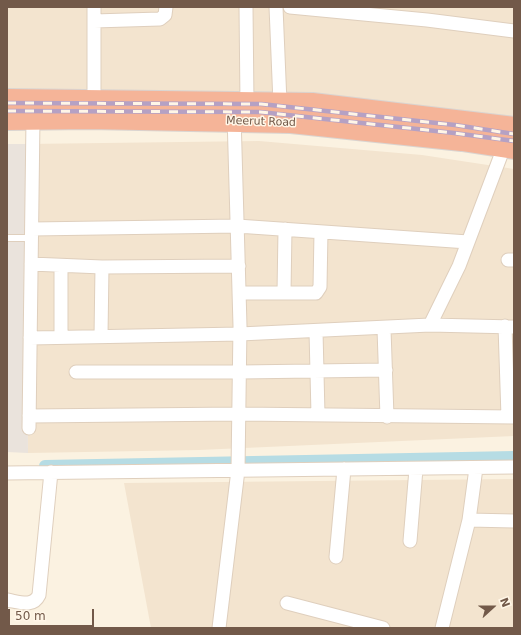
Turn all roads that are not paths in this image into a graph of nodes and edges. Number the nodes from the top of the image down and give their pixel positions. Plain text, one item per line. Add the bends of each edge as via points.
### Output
1 (94, 7) edge
2 (166, 7) edge
3 (246, 7) edge
4 (276, 7) edge
5 (290, 7) edge
6 (94, 21) junction
7 (514, 31) edge
8 (7, 100) edge
9 (94, 102) junction
10 (280, 103) junction
11 (238, 109) junction
12 (7, 119) edge
13 (33, 119) junction
14 (511, 141) edge
15 (237, 226) junction
16 (285, 229) junction
17 (322, 232) junction
18 (32, 234) junction
19 (7, 238) edge
20 (468, 242) junction
21 (31, 264) junction
22 (61, 266) junction
23 (238, 266) junction
24 (102, 267) junction
25 (239, 292) junction
26 (284, 293) junction
27 (430, 325) junction
28 (510, 326) edge
29 (384, 329) junction
30 (316, 331) junction
31 (240, 334) junction
32 (101, 336) junction
33 (61, 337) junction
34 (30, 338) junction
35 (386, 370) junction
36 (317, 371) junction
37 (76, 372) dead end
38 (240, 372) junction
39 (239, 414) junction
40 (318, 415) junction
41 (387, 416) junction
42 (511, 417) edge
43 (238, 467) junction
44 (514, 467) edge
45 (476, 468) junction
46 (344, 469) junction
47 (416, 469) junction
48 (51, 472) junction
49 (7, 473) edge
50 (469, 520) junction
51 (514, 521) edge
52 (410, 541) dead end
53 (336, 557) dead end
54 (7, 600) edge
55 (287, 603) dead end
56 (219, 628) edge
57 (383, 628) edge
58 (442, 628) edge

1 - 6 street
2 - 6 street via 165,15 160,19
3 - 11 street
4 - 10 street
5 - 7 street
6 - 9 street
8 - 9 highway, Meerut Road
9 - 11 highway, Meerut Road
10 - 11 highway, Meerut Road
10 - 14 highway, Meerut Road via 312,104
11 - 13 highway, Meerut Road
11 - 14 highway, Meerut Road via 291,122 462,140
11 - 15 street
12 - 13 highway, Meerut Road
13 - 18 street
14 - 20 street
15 - 16 street
15 - 18 street
15 - 23 street
16 - 17 street
16 - 26 street
17 - 20 street
17 - 26 street via 318,291 311,294
18 - 19 lane
18 - 21 street
20 - 27 street via 451,285
21 - 22 street
21 - 34 street
22 - 24 street
22 - 33 street
23 - 24 street
23 - 25 street
24 - 32 street
25 - 26 street
25 - 31 street
27 - 28 street
27 - 29 street
28 - 42 street
29 - 30 street
29 - 35 street
30 - 31 street
30 - 36 street
31 - 32 street
31 - 38 street
32 - 33 street
33 - 34 street
34 - 39 street via 29,422
35 - 36 street
35 - 41 street
36 - 38 street
36 - 40 street
37 - 38 street
38 - 39 street
39 - 40 street
39 - 43 street
40 - 41 street
41 - 42 street
43 - 46 street
43 - 48 street
43 - 56 street
44 - 45 street
45 - 47 street
45 - 50 street
46 - 47 street
46 - 53 street
47 - 52 street
48 - 49 street
48 - 54 street via 37,600 32,603
50 - 51 street
50 - 58 street
55 - 57 street

